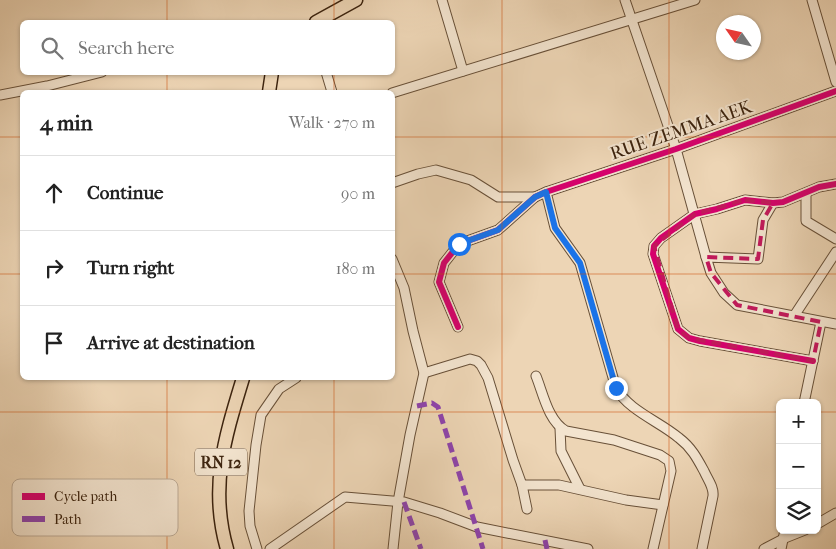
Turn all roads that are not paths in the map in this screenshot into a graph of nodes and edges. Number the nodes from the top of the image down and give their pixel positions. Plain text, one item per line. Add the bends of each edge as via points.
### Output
1 (356, 0) edge
2 (442, 0) edge
3 (625, 0) edge
4 (695, 0) edge
5 (812, 0) edge
6 (330, 19) edge
7 (631, 20) junction
8 (463, 71) junction
9 (90, 75) edge
10 (272, 75) edge
11 (327, 75) edge
12 (836, 82) edge
13 (26, 90) edge
14 (269, 90) edge
15 (331, 90) edge
16 (20, 91) edge
17 (836, 91) edge
18 (395, 92) edge
19 (0, 95) edge
20 (676, 149) junction
21 (395, 182) edge
22 (836, 184) edge
23 (546, 192) junction
24 (806, 193) junction
25 (535, 197) junction
26 (773, 203) junction
27 (695, 214) junction
28 (836, 239) edge
29 (836, 252) edge
30 (706, 257) junction
31 (395, 267) edge
32 (794, 316) junction
33 (821, 322) junction
34 (836, 324) edge
35 (458, 327) dead end
36 (813, 361) junction
37 (424, 373) junction
38 (536, 376) dead end
39 (242, 380) edge
40 (293, 380) edge
41 (805, 399) edge
42 (560, 428) junction
43 (522, 484) junction
44 (580, 488) junction
45 (398, 502) junction
46 (663, 505) junction
47 (527, 509) dead end
48 (836, 513) edge
49 (821, 522) edge
50 (785, 534) edge
51 (227, 549) edge
52 (257, 549) edge
53 (270, 549) edge
54 (393, 549) edge
55 (588, 549) edge
56 (653, 549) edge
57 (702, 549) edge
58 (764, 549) edge
59 (781, 549) edge

1 - 6 main road
2 - 8 street
3 - 7 street
4 - 7 street
5 - 12 street
7 - 8 street
7 - 20 street
8 - 18 street
9 - 13 street
10 - 14 main road
11 - 15 street
16 - 19 street
17 - 20 street, RUE ZEMMA AEK
20 - 23 street, RUE ZEMMA AEK
20 - 27 street
21 - 25 street via 436,170 471,180 498,197
22 - 24 street
23 - 25 street, RUE ZEMMA AEK
23 - 57 street via 555,228 580,263 616,388 625,401 686,444 696,455 713,487
24 - 26 street
24 - 28 street via 806,221
25 - 35 street via 498,230 459,244 444,263 439,282
26 - 27 street via 746,200
26 - 30 street via 763,220 758,259
27 - 30 street
27 - 36 street via 654,246 653,254 678,328 689,338 700,341
29 - 32 street
30 - 32 street via 715,280 737,304
31 - 37 street via 404,288
32 - 33 street
33 - 34 street
33 - 36 street
36 - 41 street
37 - 43 street via 470,360 481,365
37 - 45 street
38 - 42 street
39 - 51 main road, RN 12 via 219,474 219,508
40 - 52 street via 279,390 261,416 249,511
42 - 44 street via 561,451
42 - 46 street via 614,440 665,458 672,471
43 - 44 street
43 - 47 street
44 - 46 street via 626,500
45 - 53 street via 345,496
45 - 54 street
45 - 55 street via 477,527
46 - 56 street
48 - 49 street
50 - 58 street
50 - 59 street

